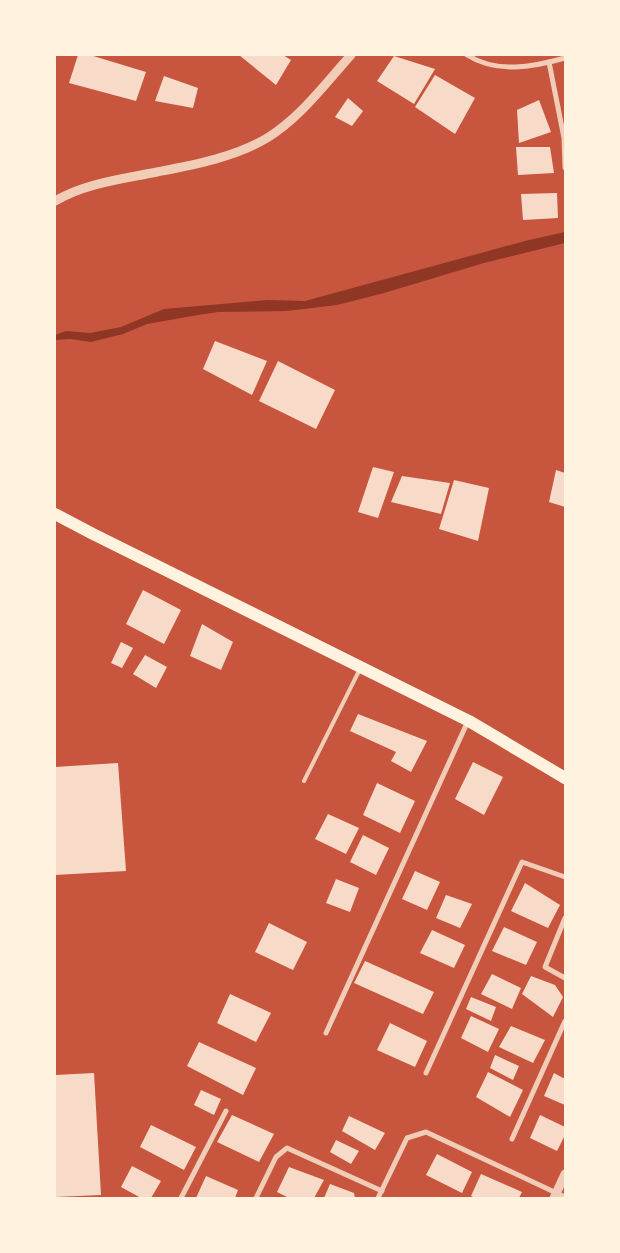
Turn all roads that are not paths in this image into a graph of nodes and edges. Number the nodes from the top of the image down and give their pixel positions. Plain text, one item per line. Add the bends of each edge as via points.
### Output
1 (351, 55) edge
2 (467, 55) edge
3 (565, 58) edge
4 (549, 62) junction
5 (565, 168) edge
6 (55, 201) edge
7 (55, 514) edge
8 (361, 667) junction
9 (468, 721) junction
10 (565, 778) edge
11 (304, 781) dead end
12 (565, 877) edge
13 (565, 918) edge
14 (565, 978) edge
15 (565, 1021) edge
16 (326, 1033) dead end
17 (426, 1073) dead end
18 (226, 1111) dead end
19 (512, 1139) dead end
20 (565, 1174) edge
21 (382, 1192) junction
22 (559, 1196) edge
23 (181, 1198) edge
24 (256, 1198) edge
25 (378, 1198) edge

1 - 6 street via 293,117 267,138 228,155 93,184
2 - 4 street via 486,65 501,67 527,67
3 - 4 street
4 - 5 street via 564,138
7 - 8 main road
8 - 9 main road
8 - 11 lane
9 - 10 main road
9 - 16 street
12 - 17 street via 522,862
13 - 14 street via 545,967
15 - 19 street
18 - 23 street
20 - 22 street
21 - 22 street via 407,1138 426,1132
21 - 24 street via 287,1148 276,1157
21 - 25 street

